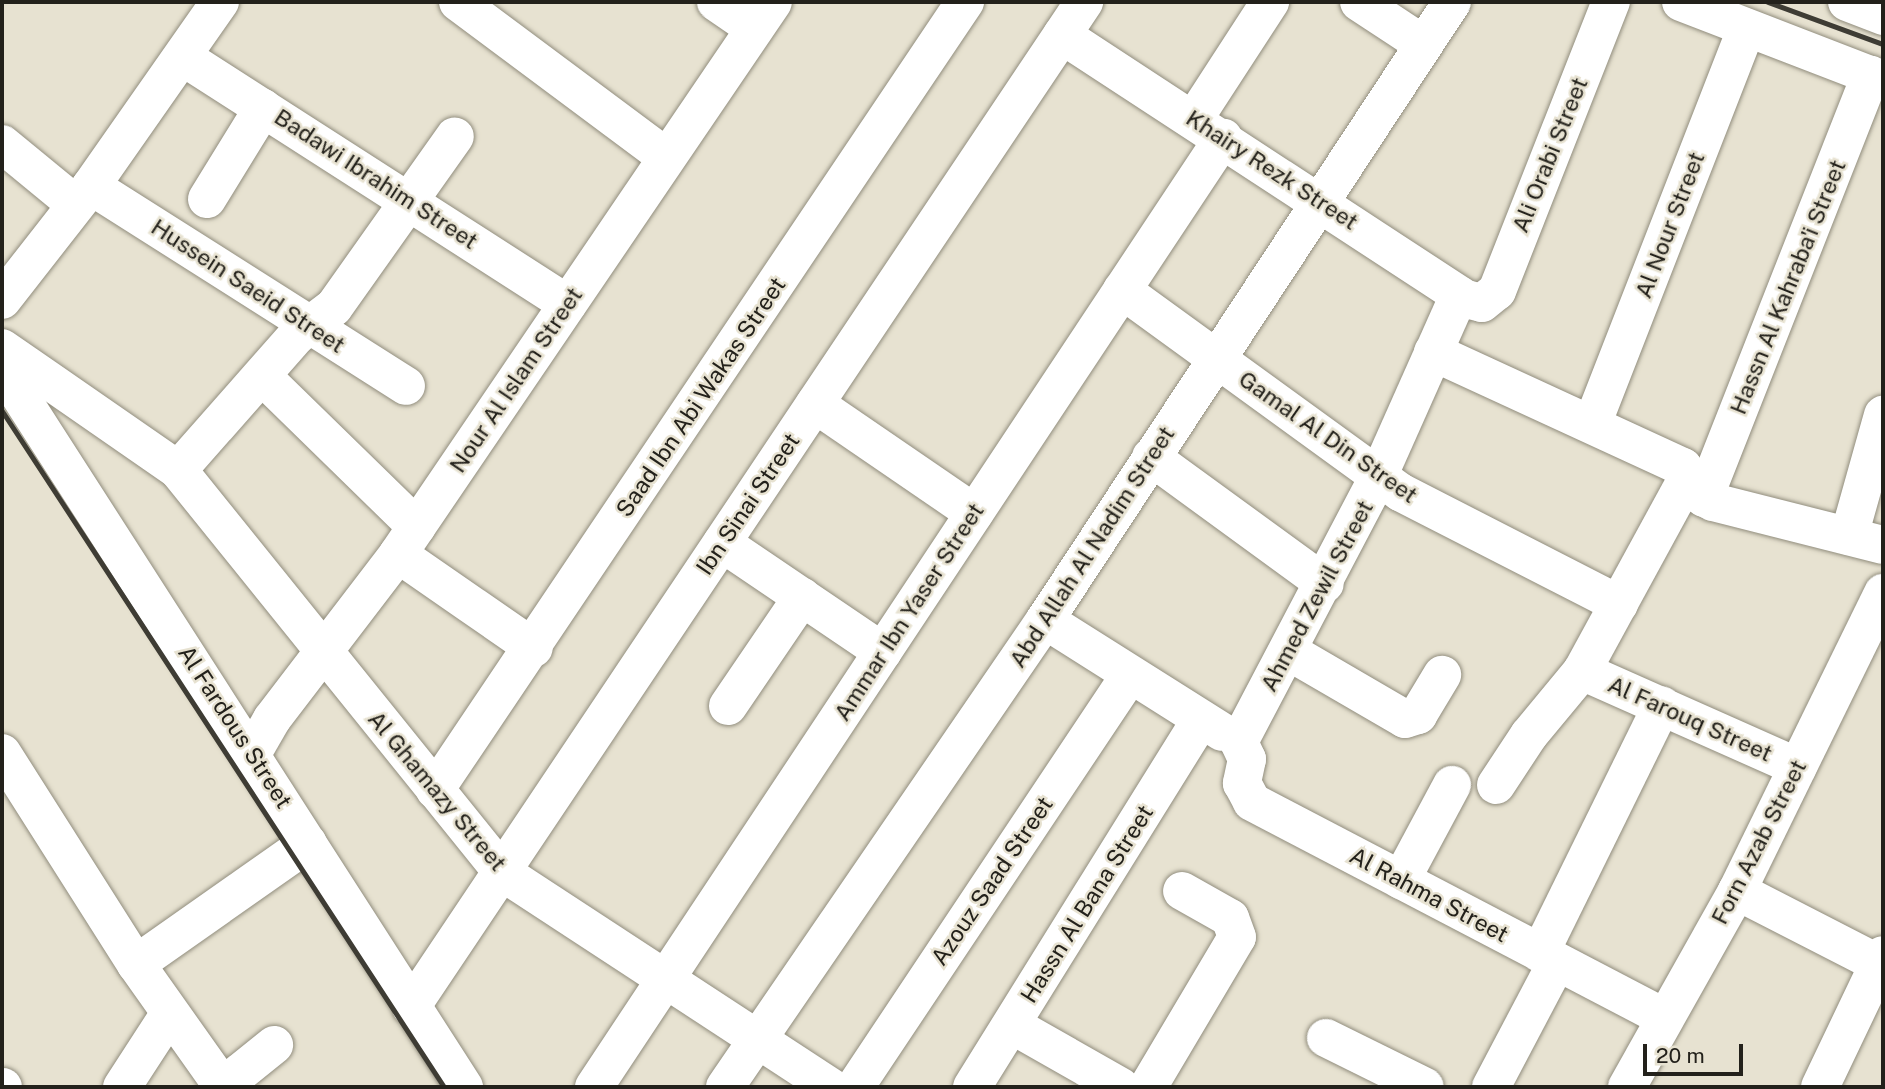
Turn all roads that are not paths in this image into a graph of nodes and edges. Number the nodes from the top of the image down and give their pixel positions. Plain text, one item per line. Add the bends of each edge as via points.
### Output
1 (220, 2) edge
2 (458, 2) edge
3 (716, 2) edge
4 (965, 2) edge
5 (1084, 2) edge
6 (1270, 2) edge
7 (1359, 2) edge
8 (1451, 2) edge
9 (1611, 2) edge
10 (1681, 2) edge
11 (1847, 2) edge
12 (764, 15) edge
13 (1883, 16) edge
14 (1747, 28) junction
15 (1062, 35) junction
16 (1423, 44) junction
17 (183, 57) junction
18 (1877, 78) edge
19 (264, 108) junction
20 (1209, 128) junction
21 (454, 136) dead end
22 (2, 144) edge
23 (666, 157) junction
24 (83, 195) junction
25 (208, 199) dead end
26 (411, 200) junction
27 (1320, 200) junction
28 (1122, 290) junction
29 (1471, 299) junction
30 (2, 300) edge
31 (568, 304) junction
32 (308, 325) junction
33 (2, 348) edge
34 (1433, 352) junction
35 (1216, 358) junction
36 (2, 368) edge
37 (262, 376) junction
38 (406, 386) dead end
39 (815, 404) junction
40 (1883, 415) edge
41 (1593, 422) junction
42 (1151, 457) junction
43 (178, 470) junction
44 (1378, 477) junction
45 (1697, 487) junction
46 (974, 513) junction
47 (407, 540) junction
48 (1866, 541) edge
49 (722, 543) junction
50 (1325, 584) junction
51 (1883, 593) edge
52 (802, 597) junction
53 (1619, 604) junction
54 (1045, 620) junction
55 (534, 648) junction
56 (1289, 651) junction
57 (883, 652) junction
58 (325, 654) junction
59 (1582, 671) junction
60 (1130, 675) junction
61 (1442, 676) dead end
62 (1662, 705) junction
63 (728, 706) dead end
64 (1200, 720) junction
65 (1239, 742) junction
66 (253, 752) junction
67 (2, 753) edge
68 (1798, 767) junction
69 (1452, 785) dead end
70 (1496, 785) dead end
71 (435, 790) junction
72 (308, 843) junction
73 (502, 872) junction
74 (1401, 880) junction
75 (1182, 891) dead end
76 (1737, 891) junction
77 (1549, 958) junction
78 (1882, 962) edge
79 (136, 964) junction
80 (664, 982) junction
81 (411, 1007) junction
82 (170, 1013) junction
83 (1665, 1018) junction
84 (1012, 1025) junction
85 (1326, 1038) dead end
86 (757, 1040) junction
87 (274, 1045) dead end
88 (122, 1087) edge
89 (222, 1087) edge
90 (464, 1087) edge
91 (594, 1087) edge
92 (725, 1087) edge
93 (831, 1087) edge
94 (855, 1087) edge
95 (972, 1087) edge
96 (1121, 1087) edge
97 (1148, 1087) edge
98 (1425, 1087) edge
99 (1491, 1087) edge
100 (1627, 1087) edge
101 (1820, 1087) edge

1 - 17 street
2 - 23 street
3 - 12 street
4 - 55 street, Saad Ibn Abi Wakas Street
5 - 15 street, Ibn Sinai Street
6 - 20 street, Ammar Ibn Yaser Street
7 - 16 street
8 - 16 street, Abd Allah Al Nadim Street
9 - 29 street, Ali Orabi Street via 1497,291
10 - 14 street
11 - 13 street
12 - 23 street, Nour Al Islam Street
14 - 18 street
14 - 41 street, Al Nour Street
15 - 20 street, Khairy Rezk Street
15 - 39 street, Ibn Sinai Street
16 - 27 street, Abd Allah Al Nadim Street
17 - 19 street, Badawi Ibrahim Street
17 - 24 street
18 - 45 street, Hassn Al Kahraba'i Street
19 - 25 street
19 - 26 street, Badawi Ibrahim Street
20 - 27 street, Khairy Rezk Street
20 - 28 street, Ammar Ibn Yaser Street
21 - 26 street
22 - 24 street, Hussein Saeid Street
23 - 31 street, Nour Al Islam Street
24 - 30 street
24 - 32 street, Hussein Saeid Street
26 - 31 street, Badawi Ibrahim Street
26 - 32 street via 334,307
27 - 29 street, Khairy Rezk Street
27 - 35 street, Abd Allah Al Nadim Street
28 - 35 street, Gamal Al Din Street
28 - 46 street, Ammar Ibn Yaser Street
29 - 34 street, Ahmed Zewil Street
31 - 47 street, Nour Al Islam Street
32 - 37 street
32 - 38 street, Hussein Saeid Street
33 - 43 street, Al Ghamazy Street
34 - 41 street
34 - 44 street, Ahmed Zewil Street
35 - 42 street, Abd Allah Al Nadim Street
35 - 44 street, Gamal Al Din Street
36 - 66 street, Al Fardous Street
37 - 43 street
37 - 47 street
39 - 46 street
39 - 49 street, Ibn Sinai Street
40 - 48 street
41 - 45 street via 1683,467
42 - 50 street
42 - 54 street, Abd Allah Al Nadim Street
43 - 58 street, Al Ghamazy Street
44 - 50 street, Ahmed Zewil Street
44 - 53 street, Gamal Al Din Street
45 - 48 street via 1768,519
45 - 53 street, Hassn Al Kahraba'i Street
46 - 57 street, Ammar Ibn Yaser Street
47 - 55 street
47 - 58 street, Nour Al Islam Street
49 - 52 street
49 - 73 street, Ibn Sinai Street
50 - 56 street, Ahmed Zewil Street
51 - 68 street, Forn Azab Street
52 - 57 street
52 - 63 street
53 - 59 street, Hassn Al Kahraba'i Street
54 - 60 street
54 - 86 street, Abd Allah Al Nadim Street
55 - 71 street, Saad Ibn Abi Wakas Street
56 - 61 street via 1405,719 1418,715
56 - 65 street, Ahmed Zewil Street
57 - 80 street, Ammar Ibn Yaser Street
58 - 66 street, Nour Al Islam Street via 272,719
58 - 71 street, Al Ghamazy Street
59 - 62 street, Al Farouq Street
59 - 70 street, Hassn Al Kahraba'i Street via 1529,735
60 - 64 street
60 - 94 street, Azouz Saad Street
62 - 68 street, Al Farouq Street
62 - 77 street
64 - 65 street
64 - 84 street, Hassn Al Bana Street
65 - 74 street, Al Rahma Street via 1247,760 1242,783 1252,802
66 - 72 street, Al Fardous Street
67 - 79 street
68 - 76 street, Forn Azab Street
69 - 74 street
71 - 73 street, Al Ghamazy Street
72 - 79 street
72 - 81 street, Al Fardous Street
73 - 80 street, Al Ghamazy Street
73 - 81 street, Ibn Sinai Street
74 - 77 street, Al Rahma Street
75 - 97 street via 1230,918 1237,937
76 - 78 street
76 - 83 street, Forn Azab Street
77 - 83 street, Al Rahma Street
77 - 99 street
78 - 101 street
79 - 82 street
80 - 86 street, Al Ghamazy Street
80 - 91 street, Ammar Ibn Yaser Street
81 - 90 street, Al Fardous Street
82 - 88 street
82 - 89 street
83 - 100 street, Forn Azab Street
84 - 95 street, Hassn Al Bana Street
84 - 96 street
85 - 98 street
86 - 92 street, Abd Allah Al Nadim Street
86 - 93 street, Al Ghamazy Street
87 - 89 street

